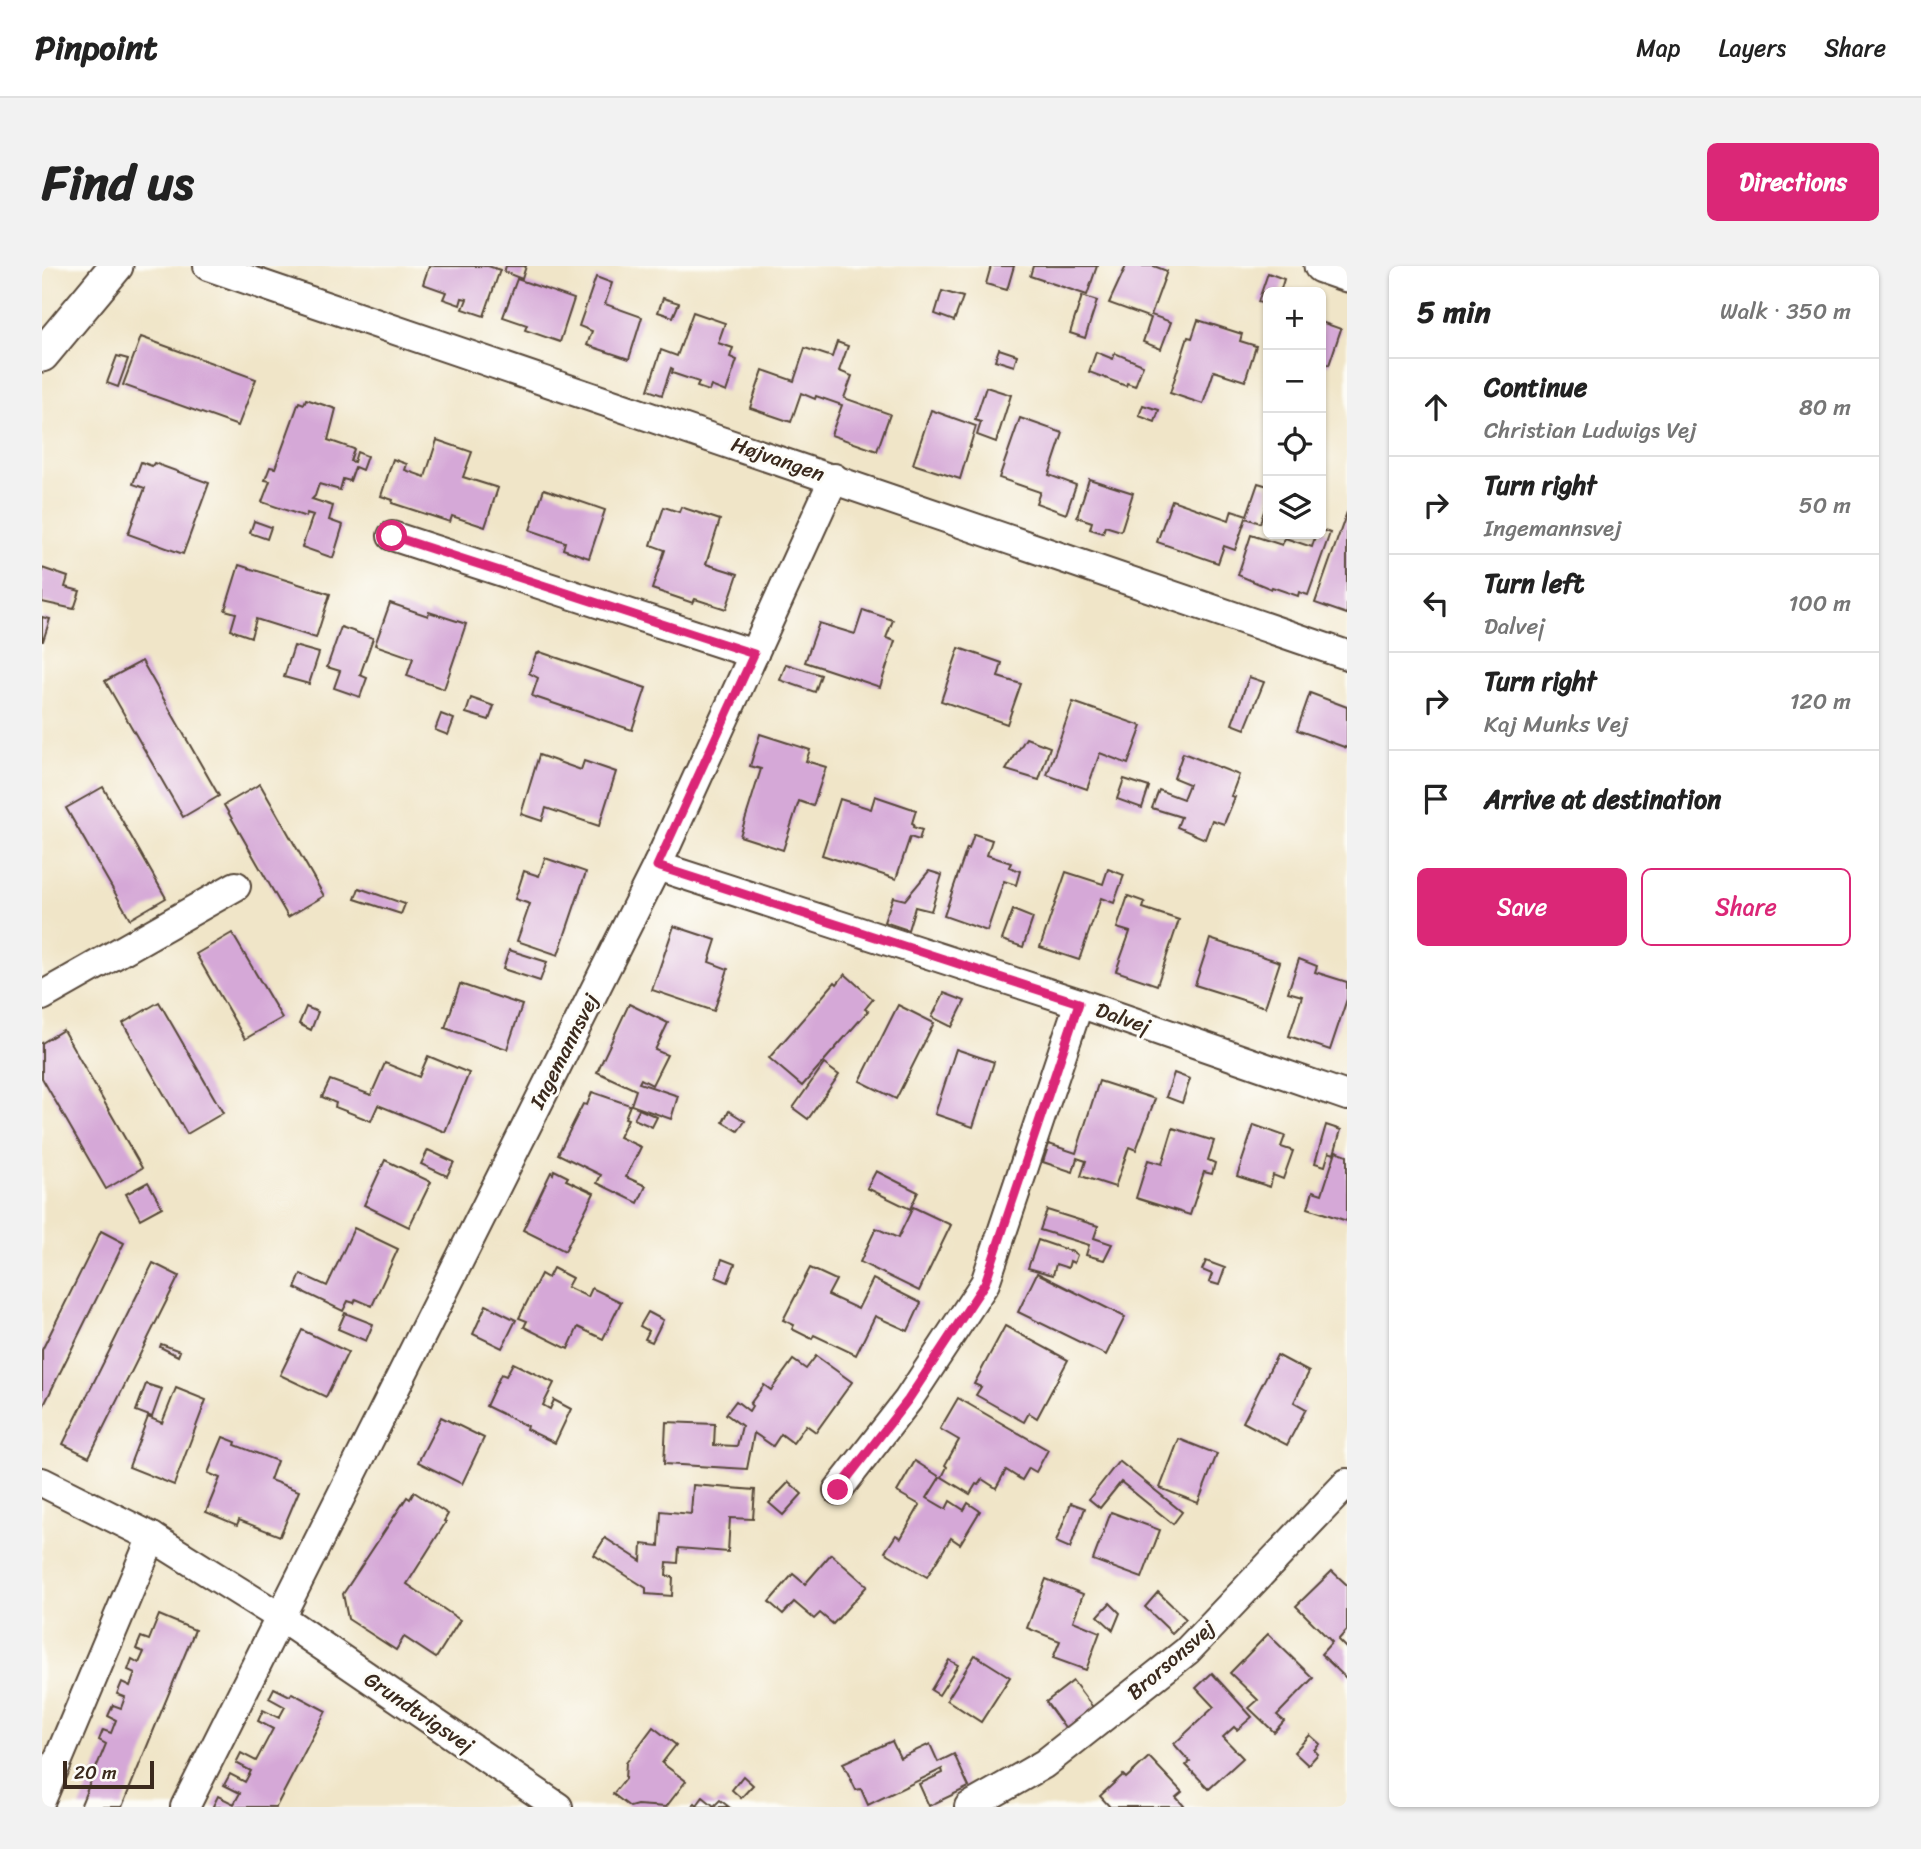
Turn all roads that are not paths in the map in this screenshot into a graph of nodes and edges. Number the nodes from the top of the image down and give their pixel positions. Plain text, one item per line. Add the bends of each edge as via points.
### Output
1 (116, 266) edge
2 (208, 266) edge
3 (1321, 266) edge
4 (1347, 275) edge
5 (42, 355) edge
6 (834, 478) junction
7 (392, 536) dead end
8 (754, 654) junction
9 (1347, 655) edge
10 (657, 866) junction
11 (236, 886) dead end
12 (42, 996) edge
13 (1079, 1003) junction
14 (1347, 1096) edge
15 (42, 1482) edge
16 (1347, 1483) edge
17 (838, 1490) dead end
18 (152, 1537) junction
19 (280, 1617) junction
20 (42, 1798) edge
21 (185, 1807) edge
22 (558, 1807) edge
23 (969, 1807) edge

1 - 5 street
2 - 6 street, Højvangen
3 - 4 street
6 - 8 street, Ingemannsvej
6 - 9 street, Højvangen
7 - 8 street
8 - 10 street, Ingemannsvej
10 - 13 street, Dalvej
10 - 19 street, Ingemannsvej
11 - 12 street
13 - 14 street, Dalvej
13 - 17 street via 985,1283 908,1400
15 - 18 street, Grundtvigsvej
16 - 23 street, Brorsonsvej via 1188,1651 1044,1764
18 - 19 street, Grundtvigsvej
18 - 20 street
19 - 21 street
19 - 22 street, Grundtvigsvej

